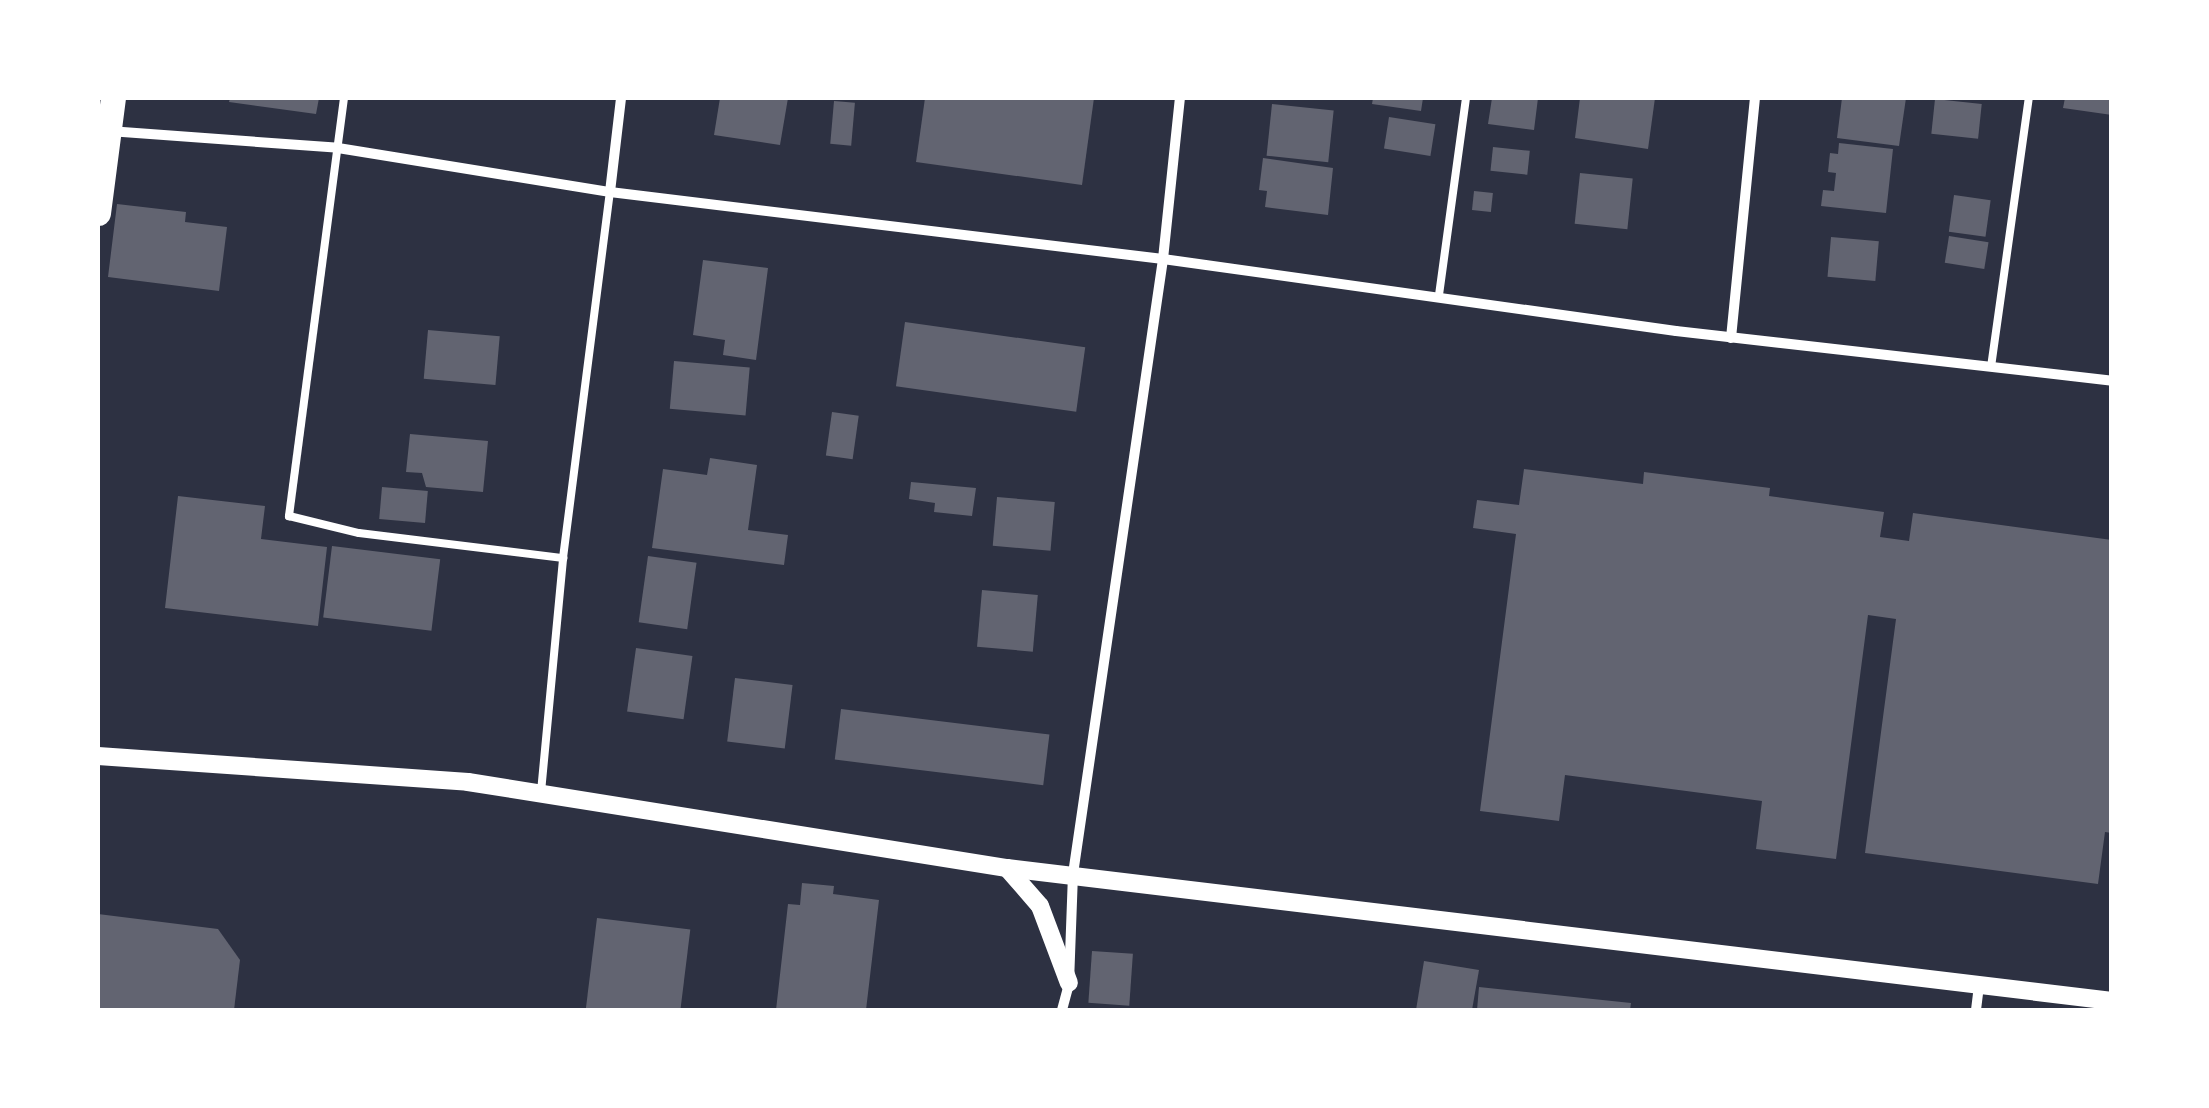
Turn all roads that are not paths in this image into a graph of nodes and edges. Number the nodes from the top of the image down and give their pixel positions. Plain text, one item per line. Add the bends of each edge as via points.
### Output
1 (112, 98) edge
2 (344, 98) edge
3 (621, 98) edge
4 (1180, 98) edge
5 (1466, 98) edge
6 (1755, 98) edge
7 (2029, 98) edge
8 (103, 131) edge
9 (338, 148) junction
10 (610, 192) junction
11 (98, 213) edge
12 (1163, 259) junction
13 (1439, 295) junction
14 (1731, 338) junction
15 (1991, 367) junction
16 (2112, 381) edge
17 (563, 558) junction
18 (98, 756) edge
19 (540, 796) junction
20 (1007, 868) junction
21 (1073, 874) junction
22 (1069, 983) junction
23 (1979, 986) junction
24 (2112, 1002) edge
25 (1062, 1010) edge
26 (1976, 1010) edge

1 - 8 main road
2 - 9 lane
3 - 10 street
4 - 12 street
5 - 13 lane
6 - 14 street
7 - 15 lane
8 - 9 street
8 - 11 main road
9 - 10 street
9 - 17 lane via 289,516 358,534
10 - 12 street
10 - 17 lane
12 - 13 street
12 - 21 street
13 - 14 street
14 - 15 street
15 - 16 street
17 - 19 lane
18 - 19 street via 468,782
19 - 20 street
20 - 21 street
20 - 22 street via 1040,906
21 - 22 street
21 - 23 street
22 - 25 street
23 - 24 street
23 - 26 street

